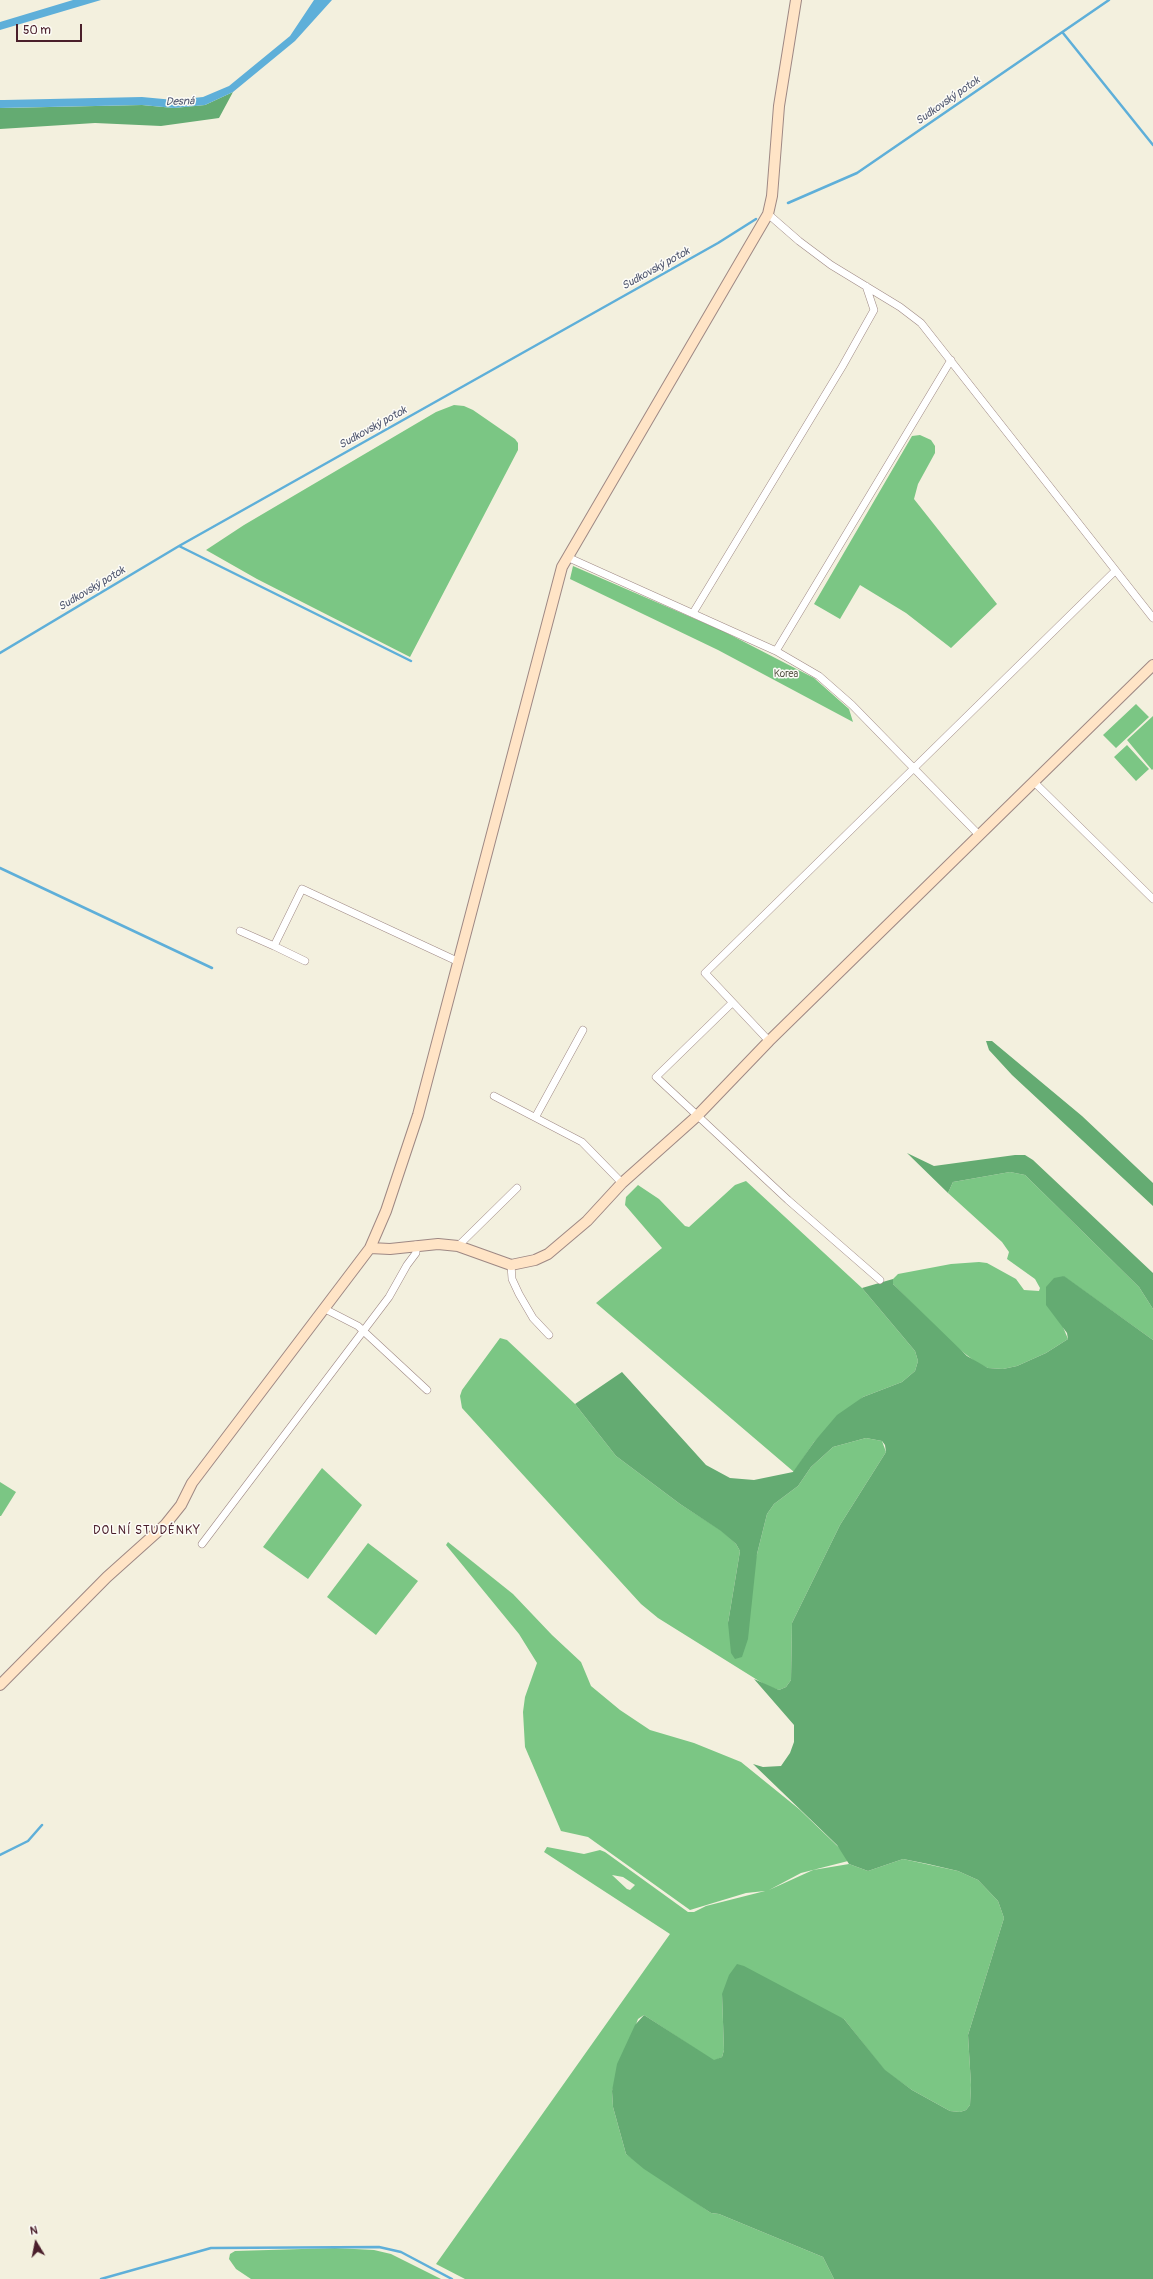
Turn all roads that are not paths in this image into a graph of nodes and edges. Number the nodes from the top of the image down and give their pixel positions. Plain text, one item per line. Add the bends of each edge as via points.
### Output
1 (796, 0) edge
2 (768, 214) junction
3 (866, 286) junction
4 (951, 360) junction
5 (567, 557) junction
6 (1115, 572) junction
7 (693, 613) junction
8 (1153, 618) edge
9 (776, 651) junction
10 (1153, 665) edge
11 (913, 769) junction
12 (1035, 783) junction
13 (979, 836) junction
14 (1153, 899) edge
15 (240, 931) dead end
16 (274, 946) junction
17 (304, 961) dead end
18 (459, 962) junction
19 (732, 1003) junction
20 (583, 1030) dead end
21 (769, 1041) junction
22 (494, 1096) dead end
23 (536, 1116) junction
24 (696, 1116) junction
25 (622, 1183) junction
26 (517, 1188) dead end
27 (416, 1245) junction
28 (458, 1246) junction
29 (370, 1248) junction
30 (511, 1265) junction
31 (880, 1280) dead end
32 (325, 1309) junction
33 (364, 1331) junction
34 (549, 1335) dead end
35 (427, 1390) dead end
36 (202, 1544) dead end
37 (0, 1685) edge

1 - 2 street via 778,106 772,196
2 - 3 street via 799,241
2 - 5 street
3 - 4 street via 900,306 921,323
3 - 7 street via 874,310
4 - 6 street
4 - 9 street
5 - 7 street
5 - 18 street via 558,577
6 - 8 street
6 - 11 street
7 - 9 street
9 - 11 street via 819,676 852,705
10 - 12 street
11 - 13 street
11 - 19 street via 705,973
12 - 13 street
12 - 14 street
13 - 21 street
15 - 16 street
16 - 17 street
16 - 18 street via 302,889
18 - 29 street via 418,1115 386,1211
19 - 21 street
19 - 24 street via 656,1077
20 - 23 street
21 - 24 street
22 - 23 street
23 - 25 street via 582,1142
24 - 25 street
24 - 31 street
25 - 30 street via 587,1221 548,1254 535,1260
26 - 28 street
27 - 28 street
27 - 29 street via 390,1249
27 - 33 street via 416,1253 406,1264 389,1297
28 - 30 street
29 - 32 street
30 - 34 street via 512,1279 519,1294 533,1318
32 - 33 street
32 - 37 street via 192,1483 181,1504 165,1525 107,1577
33 - 35 street
33 - 36 street

